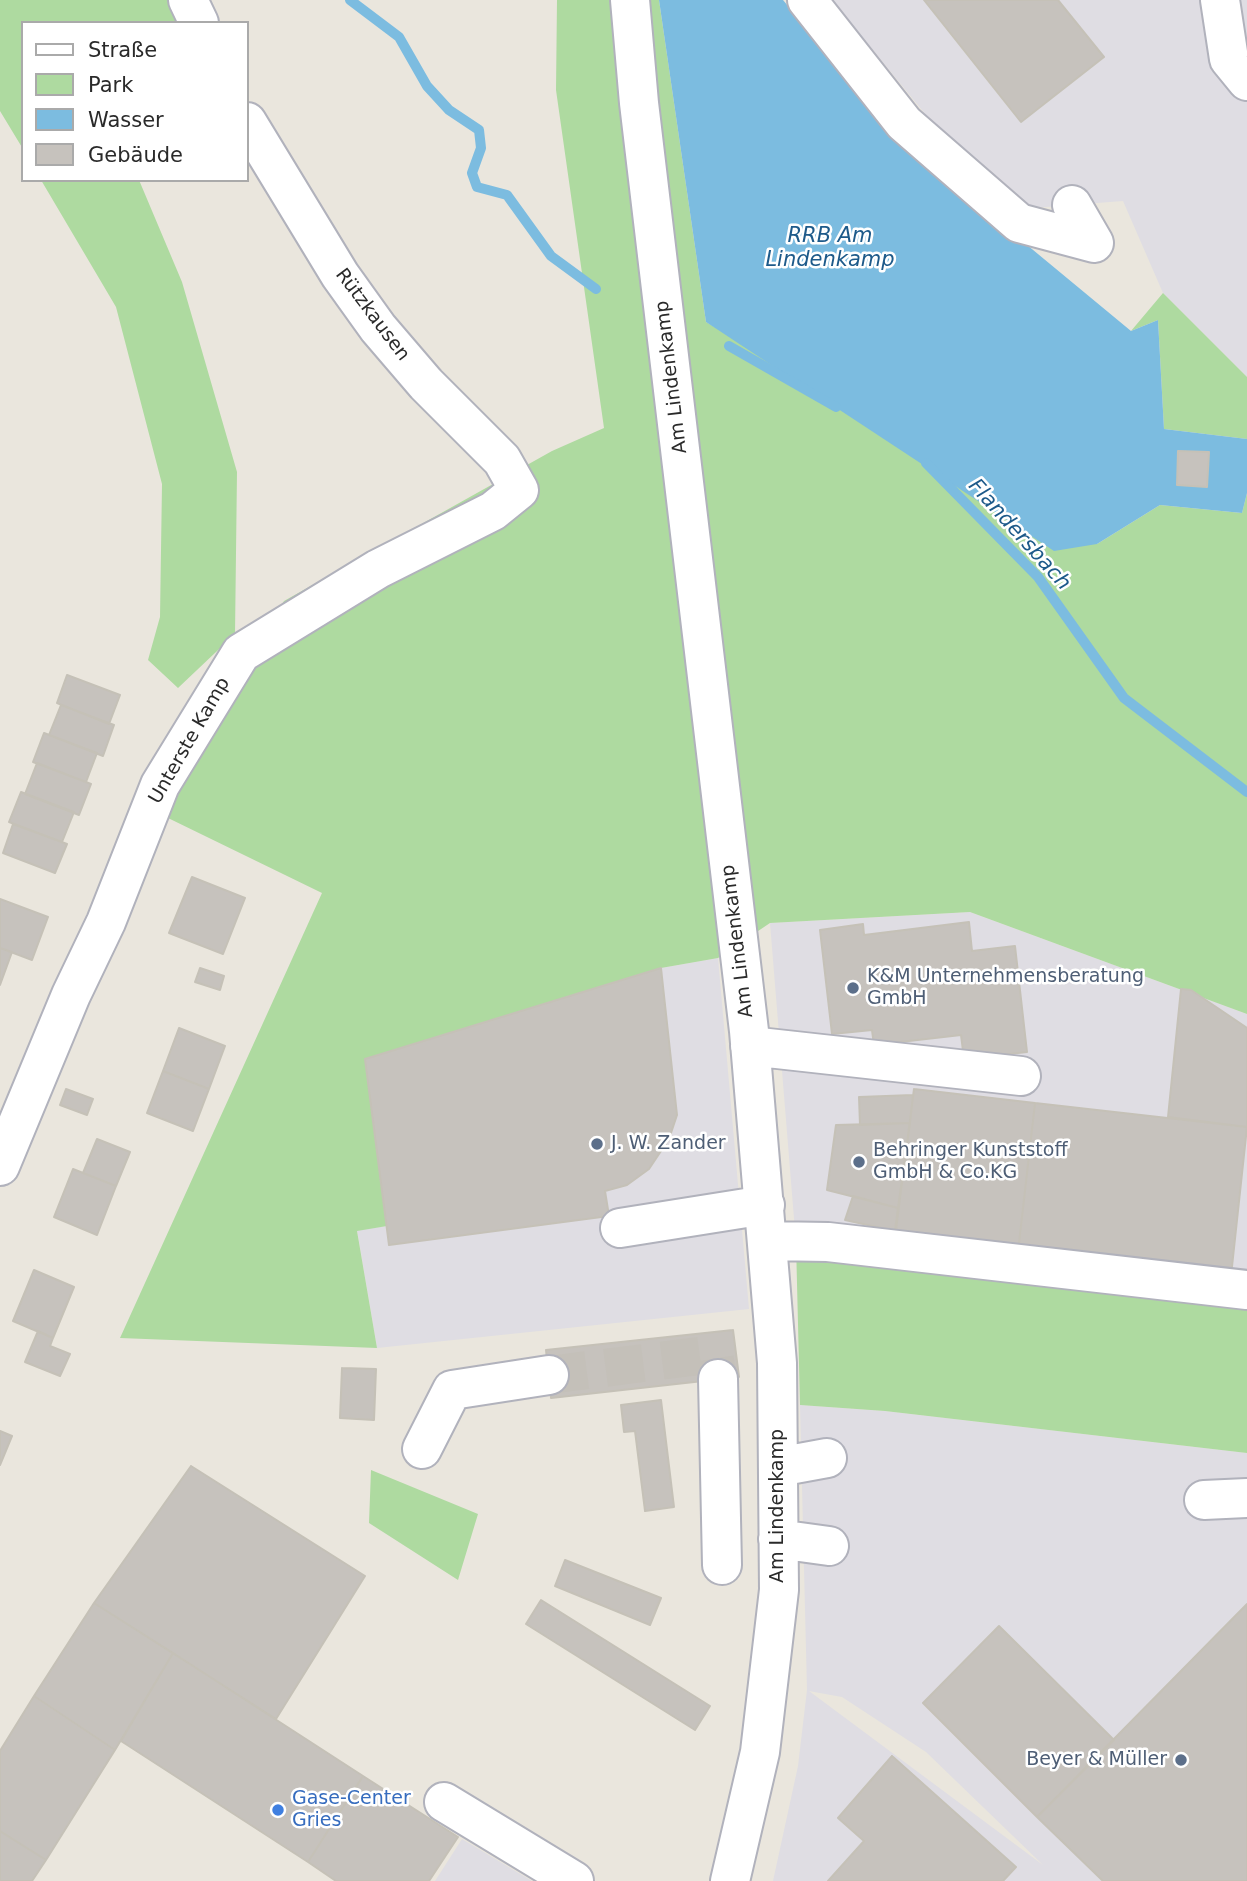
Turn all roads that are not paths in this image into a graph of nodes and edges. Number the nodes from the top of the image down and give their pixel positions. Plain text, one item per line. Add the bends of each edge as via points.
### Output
1 (188, 0) edge
2 (630, 0) edge
3 (807, 0) edge
4 (1220, 0) edge
5 (198, 21) edge
6 (1247, 81) edge
7 (248, 124) edge
8 (1072, 205) dead end
9 (519, 490) joint
10 (750, 1046) junction
11 (1021, 1076) dead end
12 (0, 1166) edge
13 (767, 1223) junction
14 (620, 1228) dead end
15 (1247, 1290) edge
16 (549, 1375) tunnel mouth
17 (718, 1380) tunnel mouth
18 (422, 1449) dead end
19 (827, 1458) dead end
20 (778, 1467) junction
21 (1247, 1498) edge
22 (1204, 1500) dead end
23 (778, 1539) junction
24 (829, 1546) dead end
25 (722, 1565) dead end
26 (444, 1802) dead end
27 (574, 1881) edge
28 (730, 1881) edge

1 - 5 street
2 - 10 street, Am Lindenkamp
3 - 8 street via 904,123 1019,223 1094,243
4 - 6 street via 1229,59
7 - 9 street, Rützkausen via 340,275 378,328 502,460
9 - 12 street, Unterste Kamp via 493,510 378,569 241,653 160,785
10 - 11 street
10 - 13 street, Am Lindenkamp
13 - 14 street
13 - 15 street via 828,1242
13 - 20 street, Am Lindenkamp via 777,1363
16 - 18 street via 452,1390
17 - 25 street
19 - 20 street
20 - 23 street, Am Lindenkamp
21 - 22 street
23 - 24 street
23 - 28 street, Am Lindenkamp via 779,1590 760,1752
26 - 27 street

